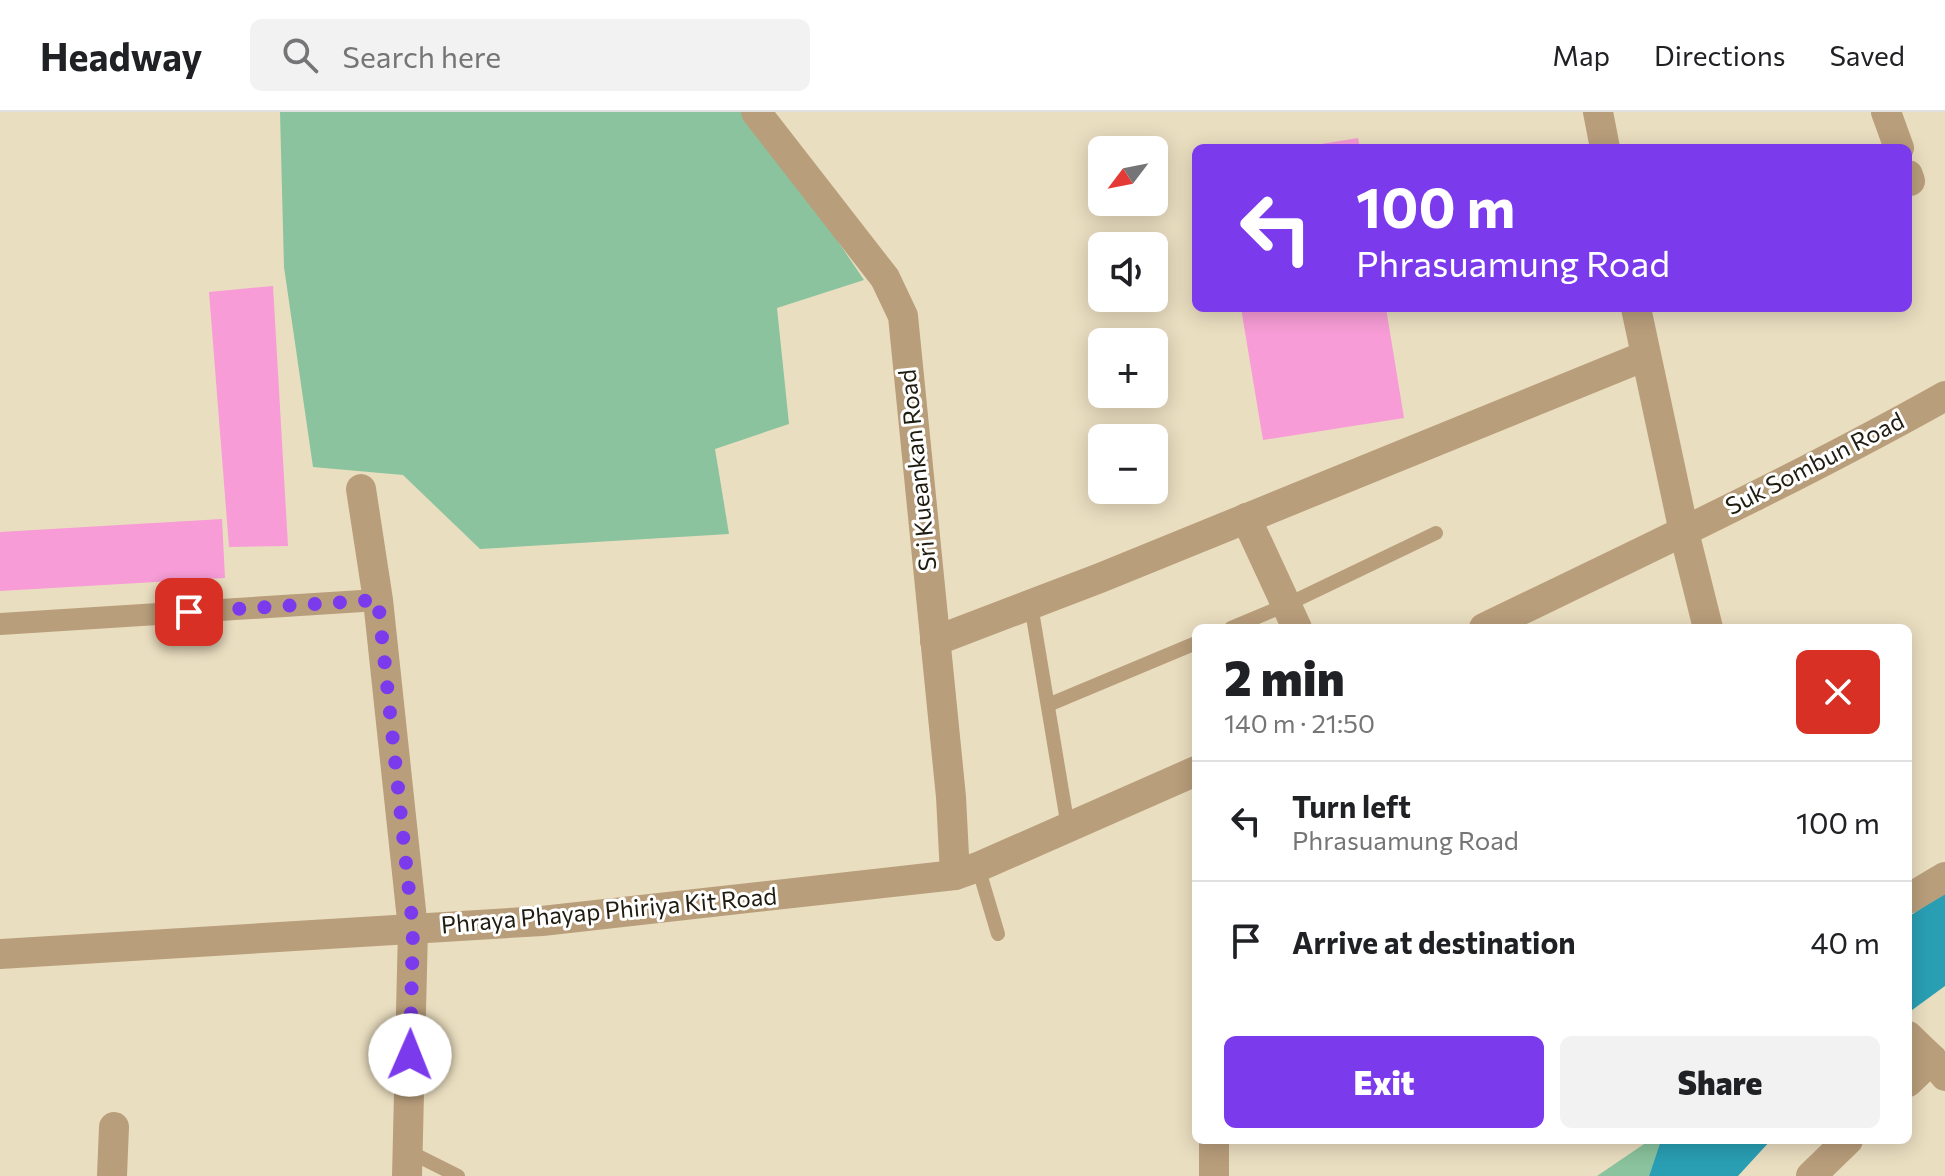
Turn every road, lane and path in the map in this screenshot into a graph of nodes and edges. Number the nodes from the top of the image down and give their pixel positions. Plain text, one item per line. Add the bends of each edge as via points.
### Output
1 (756, 112) edge
2 (1598, 112) edge
3 (1886, 112) edge
4 (1604, 144) edge
5 (1898, 144) edge
6 (1637, 312) edge
7 (1645, 356) junction
8 (1945, 396) edge
9 (361, 489) dead end
10 (1246, 518) junction
11 (1684, 532) junction
12 (1436, 533) dead end
13 (378, 600) junction
14 (1031, 605) junction
15 (1291, 616) edge
16 (0, 624) edge
17 (1251, 624) edge
18 (1492, 624) edge
19 (1707, 624) edge
20 (935, 641) junction
21 (1192, 645) edge
22 (1048, 705) junction
23 (1192, 773) edge
24 (1068, 827) junction
25 (966, 871) junction
26 (1945, 877) edge
27 (1912, 897) edge
28 (413, 929) junction
29 (998, 934) dead end
30 (0, 954) edge
31 (1912, 1040) edge
32 (1939, 1068) edge
33 (1912, 1080) edge
34 (114, 1127) dead end
35 (1214, 1144) edge
36 (1844, 1144) edge
37 (407, 1163) edge
38 (112, 1176) edge
39 (458, 1176) edge
40 (1214, 1176) edge
41 (1811, 1176) edge

1 - 20 street, Sri Kueankan Road via 885,278 903,316
2 - 4 street
3 - 5 street
6 - 7 street
7 - 10 street
7 - 11 street
8 - 11 street, Suk Sombun Road
9 - 13 street
10 - 14 street
10 - 15 street
11 - 18 street
11 - 19 street
12 - 15 lane
13 - 16 street
13 - 28 street
14 - 20 street
14 - 22 lane
15 - 17 lane
20 - 25 street, Sri Kueankan Road via 951,797
21 - 22 lane
22 - 24 lane
23 - 24 street, Phraya Phayap Phiriya Kit Road
24 - 25 street, Phraya Phayap Phiriya Kit Road
25 - 28 street, Phraya Phayap Phiriya Kit Road via 542,921
25 - 29 lane
26 - 27 street
28 - 30 street, Phraya Phayap Phiriya Kit Road
28 - 37 street
31 - 32 street
32 - 33 street
34 - 38 street
35 - 40 street
36 - 41 street
37 - 39 lane

